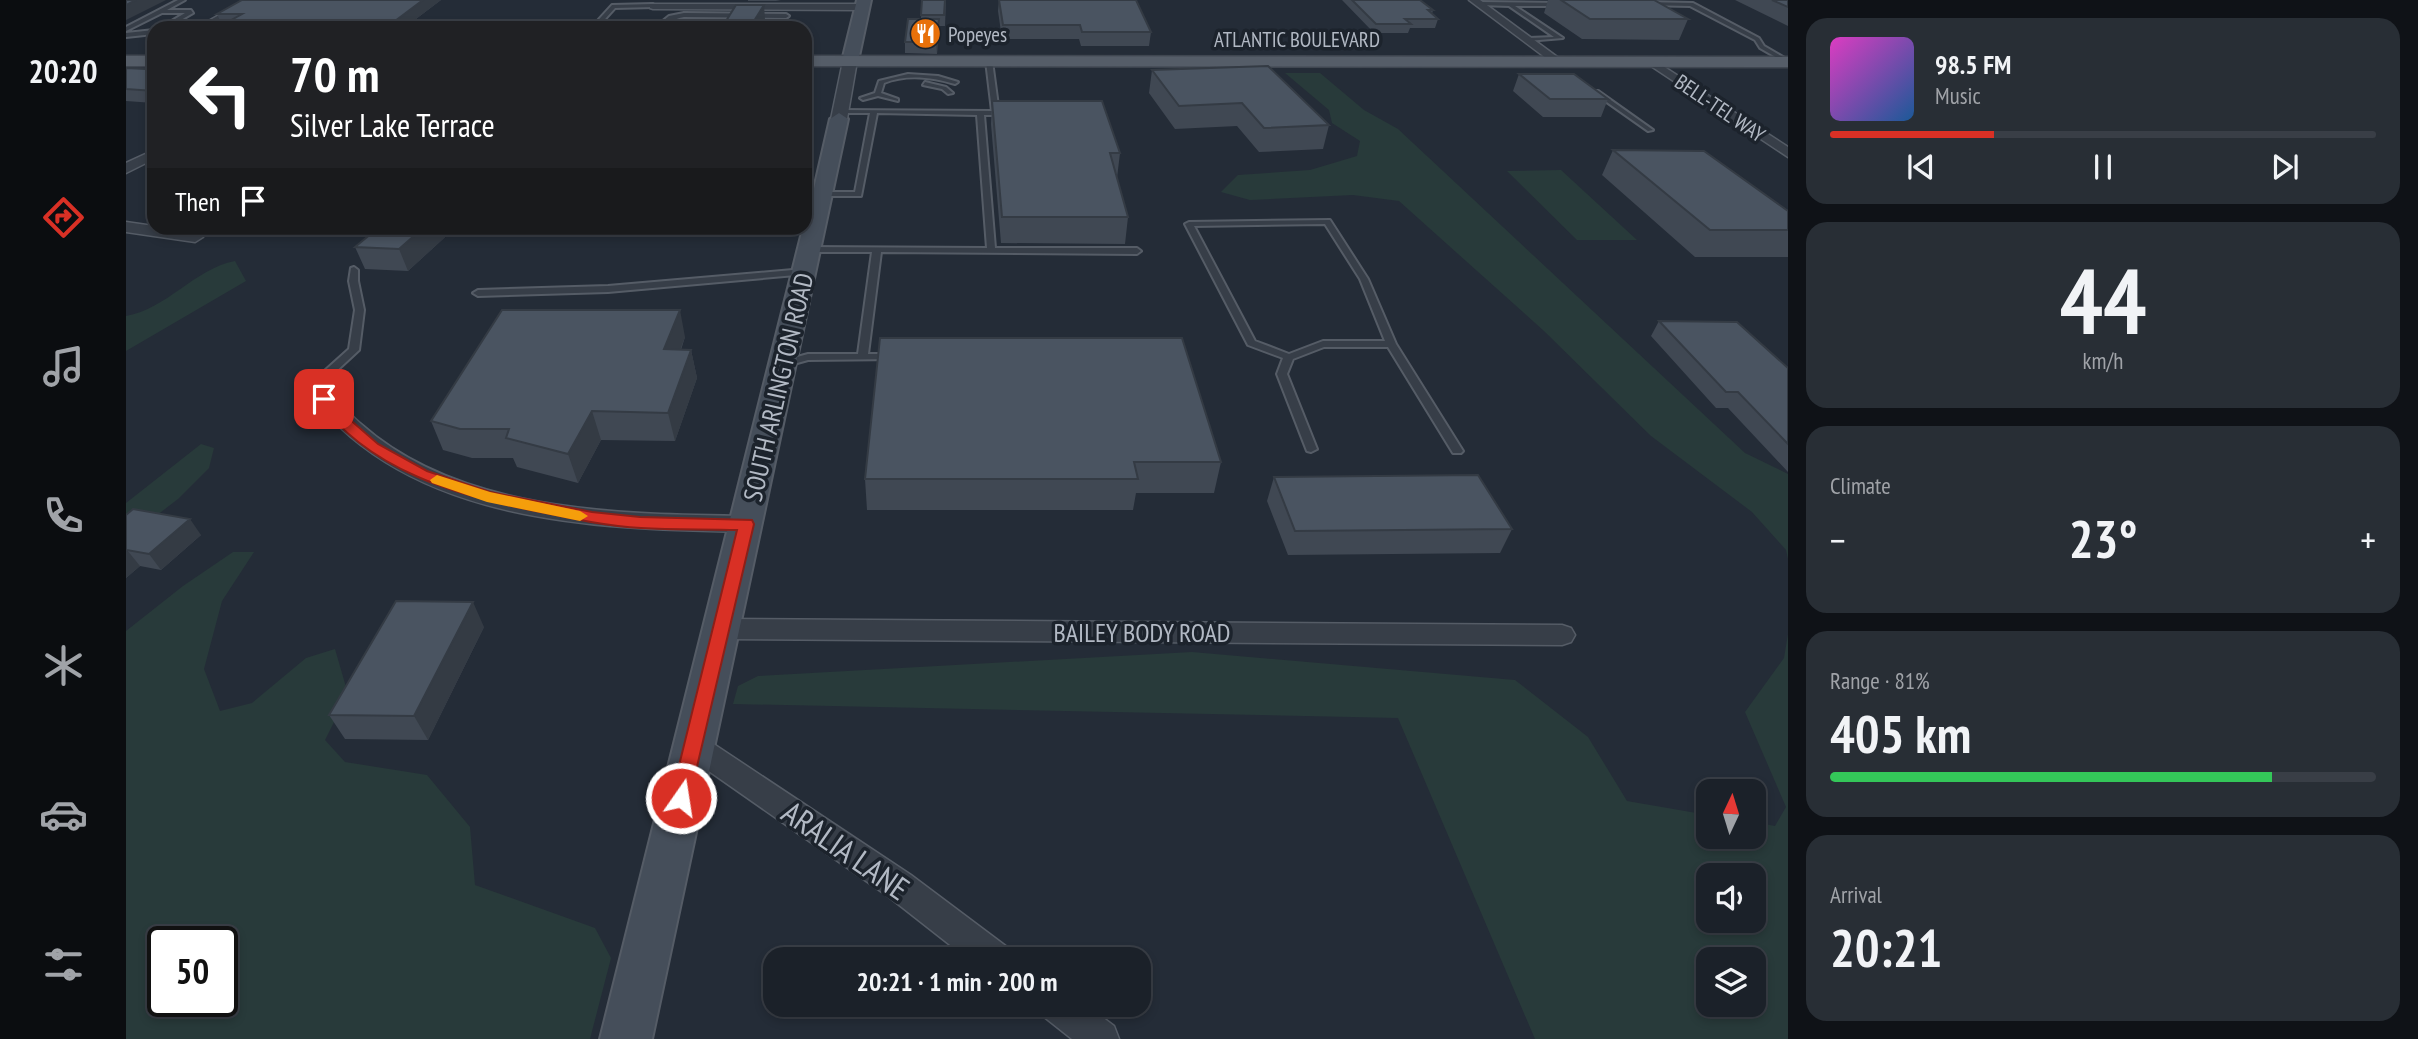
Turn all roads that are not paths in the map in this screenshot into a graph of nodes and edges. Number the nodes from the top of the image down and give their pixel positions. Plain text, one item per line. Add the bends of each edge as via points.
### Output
1 (183, 0) edge
2 (253, 0) edge
3 (1477, 2) edge
4 (739, 3) edge
5 (863, 4) edge
6 (1511, 4) junction
7 (1575, 4) edge
8 (1639, 4) edge
9 (653, 6) joint
10 (160, 11) junction
11 (786, 16) dead end
12 (175, 21) edge
13 (214, 21) edge
14 (600, 21) edge
15 (666, 21) edge
16 (126, 29) edge
17 (147, 34) edge
18 (126, 36) edge
19 (1529, 40) junction
20 (812, 61) edge
21 (850, 61) junction
22 (989, 61) junction
23 (1558, 62) junction
24 (1652, 62) junction
25 (1788, 62) edge
26 (955, 82) dead end
27 (1584, 83) edge
28 (879, 91) junction
29 (950, 93) dead end
30 (896, 100) dead end
31 (847, 109) junction
32 (874, 111) junction
33 (980, 113) junction
34 (1650, 130) dead end
35 (1788, 153) edge
36 (147, 158) edge
37 (126, 169) edge
38 (821, 194) junction
39 (126, 227) edge
40 (147, 230) edge
41 (812, 234) edge
42 (181, 235) edge
43 (812, 235) edge
44 (195, 237) dead end
45 (877, 249) junction
46 (991, 250) junction
47 (1137, 251) dead end
48 (806, 260) junction
49 (354, 270) edge
50 (478, 293) dead end
51 (1391, 344) junction
52 (863, 357) junction
53 (901, 357) edge
54 (1289, 357) junction
55 (783, 364) junction
56 (314, 386) joint
57 (1311, 449) dead end
58 (1457, 451) dead end
59 (746, 524) junction
60 (722, 629) junction
61 (1562, 635) dead end
62 (693, 745) junction
63 (979, 947) edge
64 (1072, 1017) edge
65 (626, 1039) edge
66 (1101, 1039) edge

1 - 10 lane
2 - 13 street
3 - 6 lane
3 - 19 street
4 - 5 street
4 - 9 street
5 - 21 main road
6 - 7 lane
6 - 19 lane via 1560,38
8 - 25 lane via 1691,4
9 - 14 lane via 614,6
10 - 12 lane via 191,12
10 - 16 lane
11 - 15 lane via 684,15
17 - 18 lane
19 - 23 street
20 - 21 main road, ATLANTIC BOULEVARD
21 - 22 main road, ATLANTIC BOULEVARD
21 - 31 street, SOUTH ARLINGTON ROAD
22 - 23 main road, ATLANTIC BOULEVARD
22 - 33 lane via 996,113
23 - 24 main road, ATLANTIC BOULEVARD
24 - 25 main road, ATLANTIC BOULEVARD
24 - 35 street, BELL-TEL WAY
26 - 28 lane via 893,77 881,82
27 - 34 lane
28 - 29 lane via 936,85
28 - 30 lane
28 - 31 lane
31 - 32 lane
31 - 38 main road, SOUTH ARLINGTON ROAD
32 - 33 lane
32 - 38 lane via 858,194
33 - 46 lane
36 - 37 street
38 - 41 main road, SOUTH ARLINGTON ROAD
39 - 40 street
42 - 44 street
43 - 48 main road, SOUTH ARLINGTON ROAD
45 - 46 lane
45 - 48 lane
45 - 52 lane
46 - 47 lane
48 - 50 lane via 608,289
48 - 55 main road, SOUTH ARLINGTON ROAD
49 - 56 lane via 358,316 354,350
51 - 54 lane via 1323,344
51 - 54 lane via 1364,279 1327,222 1189,224 1251,343
51 - 58 lane
52 - 53 lane
52 - 55 lane via 808,357
54 - 57 lane via 1282,374
55 - 59 main road, SOUTH ARLINGTON ROAD
56 - 59 street via 334,413 373,447 421,474 487,497 640,523
59 - 60 main road, SOUTH ARLINGTON ROAD
60 - 61 street, BAILEY BODY ROAD
60 - 62 main road, SOUTH ARLINGTON ROAD
62 - 63 street, ARALIA LANE via 900,886
62 - 65 main road, SOUTH ARLINGTON ROAD
64 - 66 street

